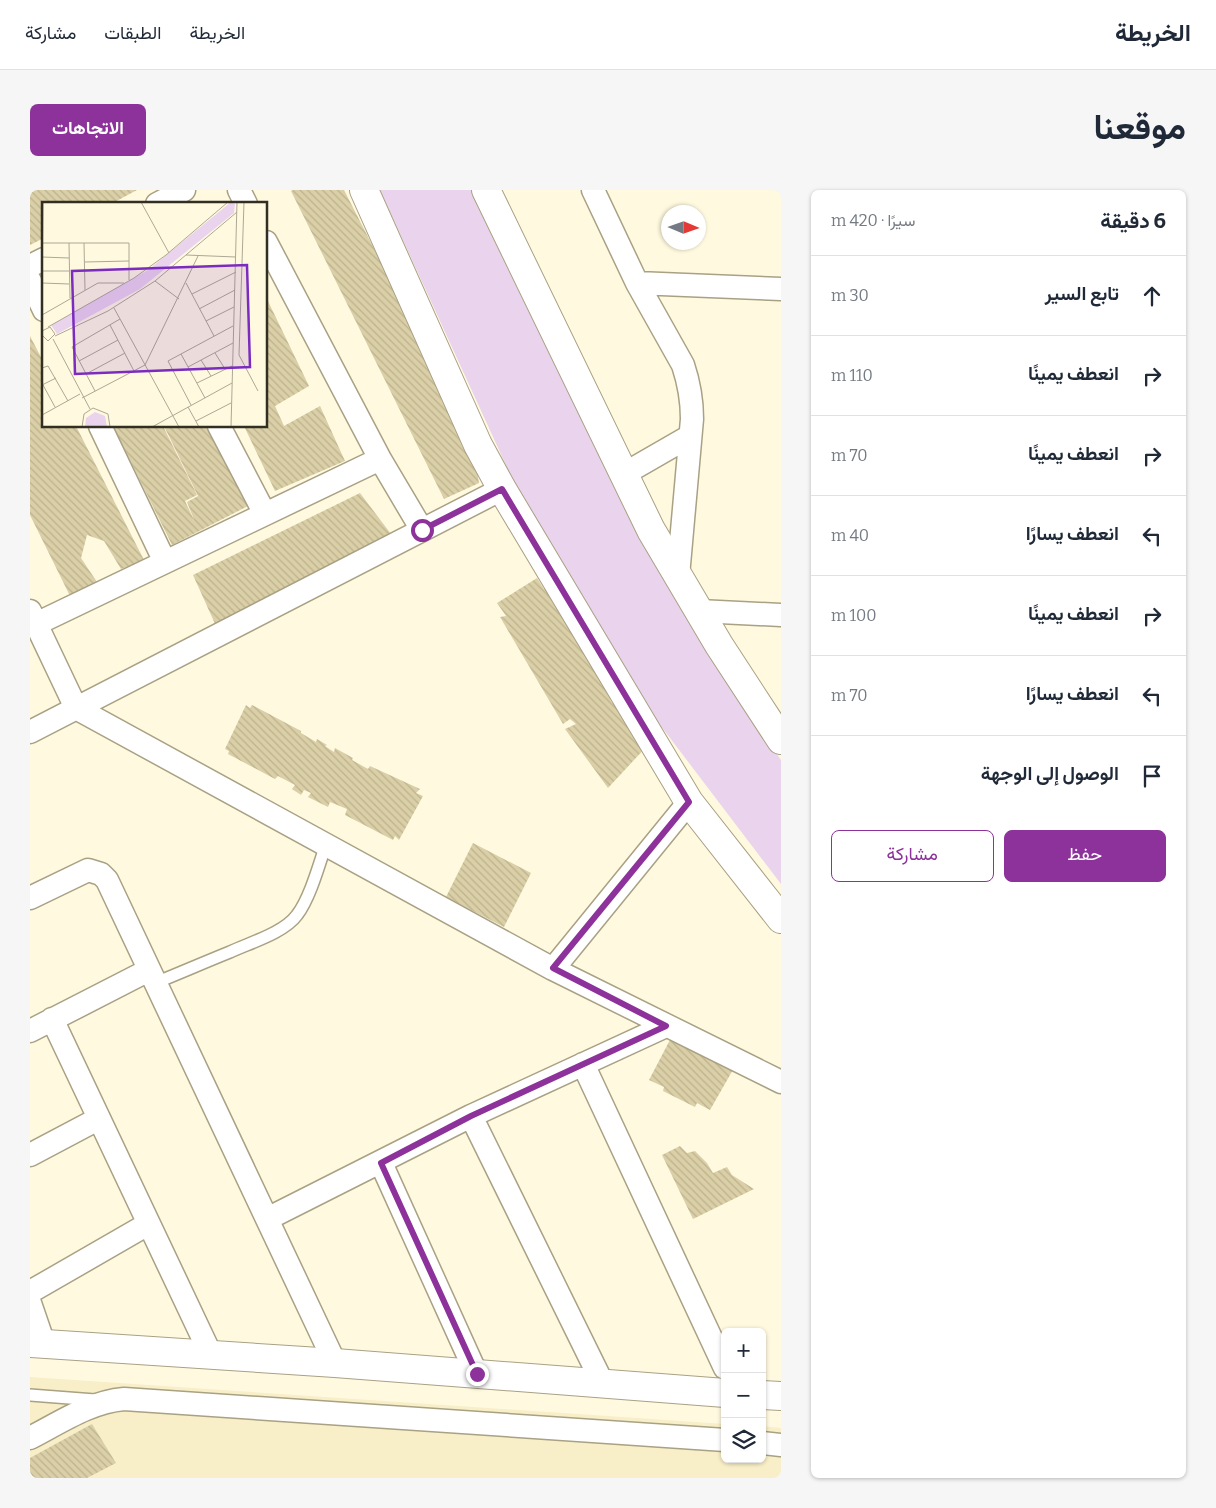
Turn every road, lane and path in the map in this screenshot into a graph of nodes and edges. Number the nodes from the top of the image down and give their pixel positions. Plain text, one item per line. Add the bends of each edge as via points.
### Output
1 (184, 190) edge
2 (239, 190) edge
3 (364, 190) edge
4 (486, 190) edge
5 (593, 190) edge
6 (161, 202) edge
7 (245, 202) edge
8 (268, 246) edge
9 (42, 260) edge
10 (30, 266) edge
11 (30, 281) edge
12 (637, 282) junction
13 (781, 289) edge
14 (42, 306) edge
15 (101, 428) edge
16 (220, 428) edge
17 (690, 436) junction
18 (380, 458) junction
19 (624, 474) junction
20 (502, 489) junction
21 (265, 514) junction
22 (422, 530) junction
23 (165, 562) junction
24 (678, 576) junction
25 (699, 611) junction
26 (781, 615) edge
27 (33, 617) edge
28 (76, 708) junction
29 (30, 732) edge
30 (781, 740) edge
31 (689, 802) junction
32 (326, 844) junction
33 (30, 898) edge
34 (781, 919) edge
35 (553, 968) junction
36 (152, 976) junction
37 (52, 1019) junction
38 (666, 1026) junction
39 (30, 1030) edge
40 (583, 1064) junction
41 (781, 1082) edge
42 (471, 1116) junction
43 (98, 1119) junction
44 (30, 1156) edge
45 (381, 1163) junction
46 (267, 1219) junction
47 (148, 1224) junction
48 (30, 1292) edge
49 (30, 1303) edge
50 (37, 1344) edge
51 (211, 1355) junction
52 (721, 1359) edge
53 (335, 1363) junction
54 (477, 1374) junction
55 (603, 1384) junction
56 (721, 1393) edge
57 (30, 1395) edge
58 (766, 1395) edge
59 (781, 1396) edge
60 (107, 1400) junction
61 (30, 1438) edge
62 (721, 1440) edge
63 (766, 1443) edge
64 (781, 1445) edge

1 - 6 street
2 - 7 street
3 - 20 street via 478,445
4 - 19 street
5 - 12 street
8 - 18 street
9 - 10 street
11 - 14 street
12 - 13 street
12 - 17 street via 683,365 692,401
15 - 23 street
16 - 21 street
17 - 19 street
17 - 24 street
18 - 21 street
18 - 22 street
19 - 24 street
20 - 22 street
20 - 31 street
21 - 23 street
22 - 28 street
23 - 27 street
24 - 25 street
25 - 26 street
25 - 30 street
27 - 28 street
28 - 29 street
28 - 32 street
31 - 34 street
31 - 35 street
32 - 35 street
32 - 36 lane via 303,903 287,925 258,940
33 - 36 street via 88,870 101,874 107,880
35 - 38 street
36 - 37 street
36 - 46 street
37 - 39 street
37 - 43 street
38 - 40 street
38 - 41 street
40 - 42 street
40 - 52 street
42 - 45 street
42 - 55 street
43 - 44 street
43 - 47 street
45 - 46 street
45 - 54 street
46 - 53 street
47 - 48 street
47 - 51 street
49 - 50 street
50 - 51 street
51 - 53 street
53 - 54 street
54 - 55 street
55 - 56 street
57 - 60 lane
58 - 59 street
60 - 61 street
60 - 62 street via 134,1399
63 - 64 street

